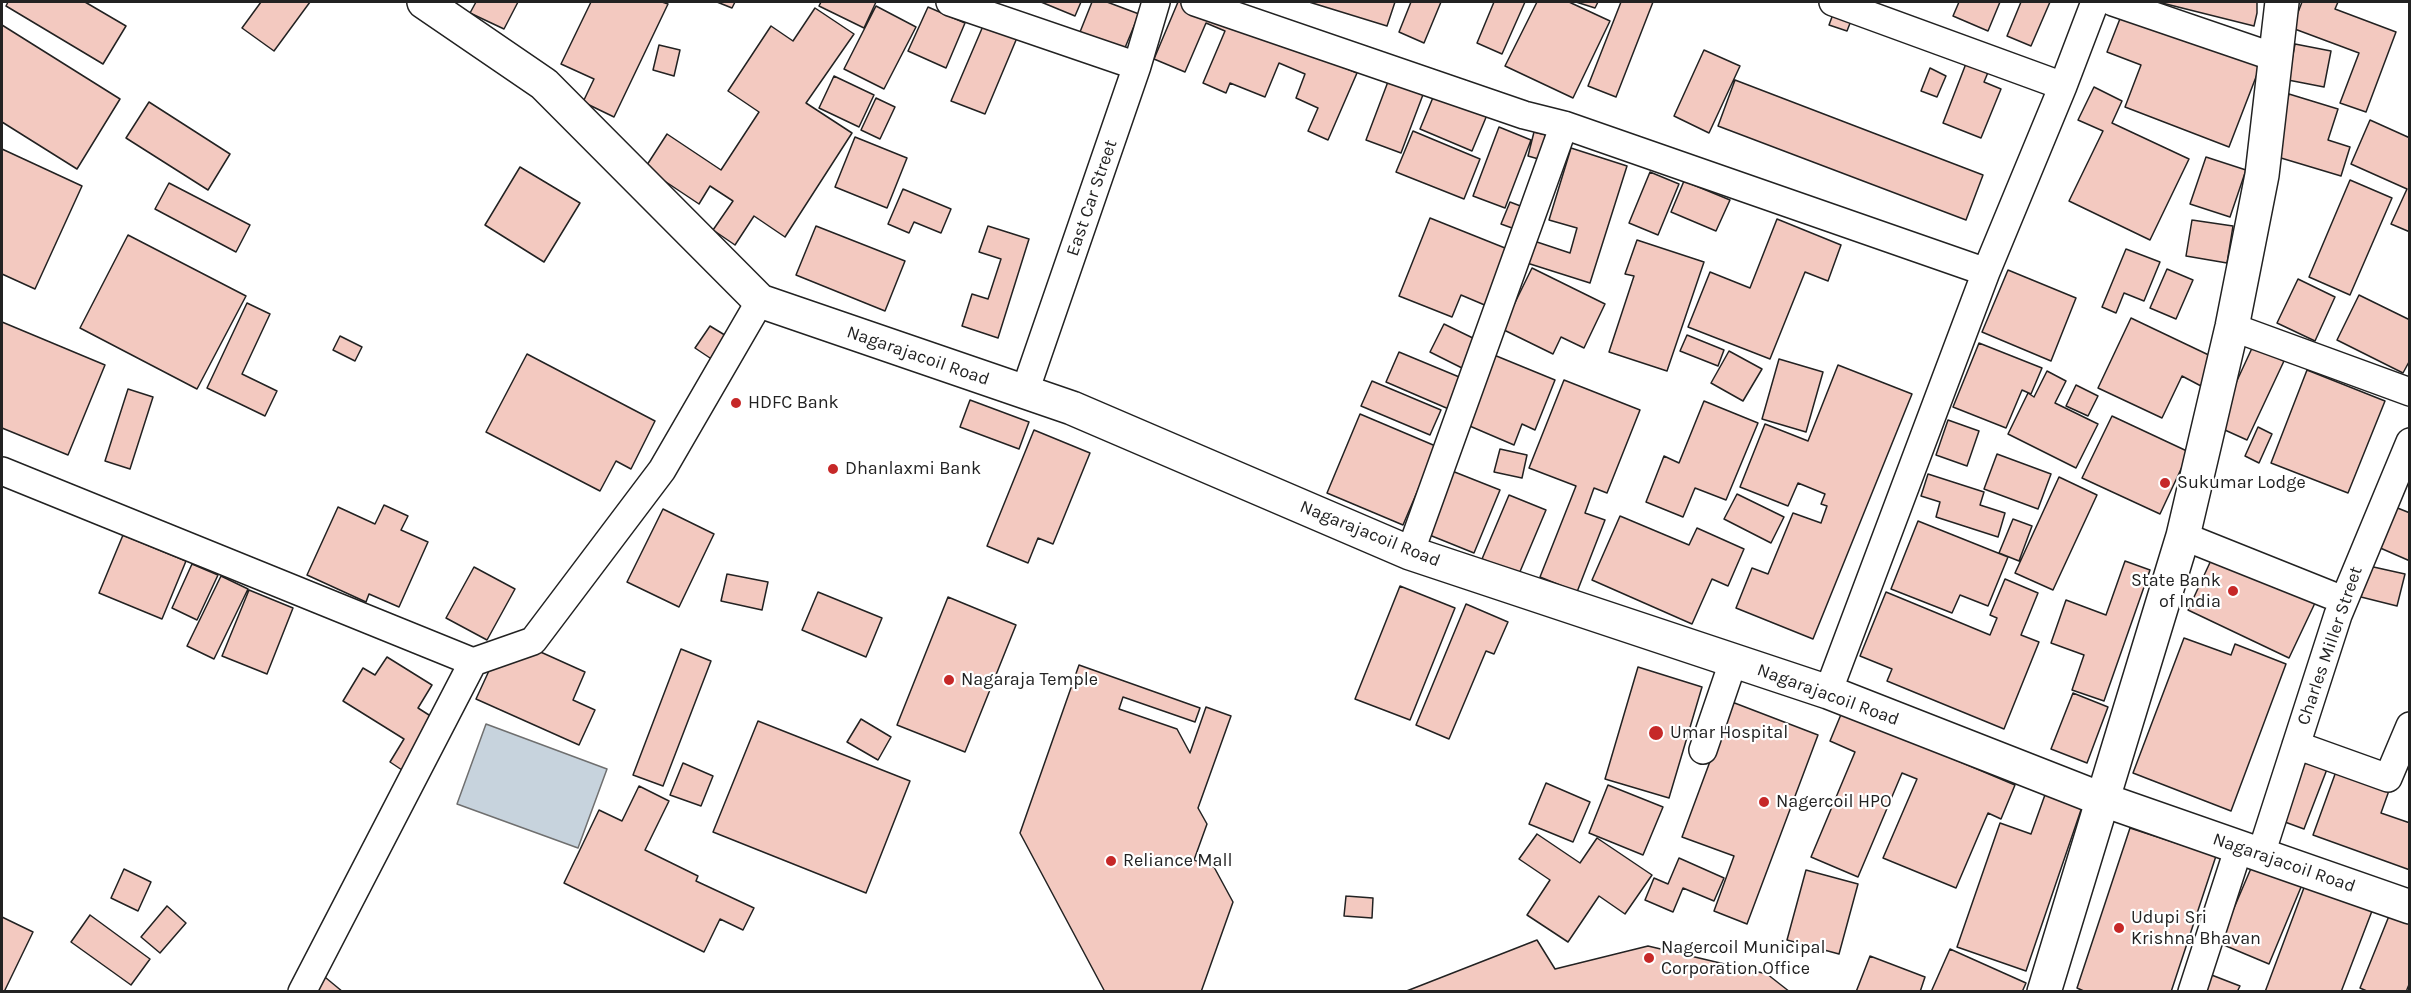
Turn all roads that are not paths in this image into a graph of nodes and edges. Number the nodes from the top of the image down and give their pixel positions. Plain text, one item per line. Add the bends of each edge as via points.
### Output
1 (424, 2) edge
2 (950, 2) edge
3 (1156, 2) edge
4 (1195, 2) edge
5 (1833, 2) edge
6 (2095, 2) edge
7 (2113, 2) edge
8 (2282, 2) edge
9 (2274, 57) junction
10 (1137, 66) junction
11 (2063, 86) junction
12 (1564, 125) junction
13 (1986, 272) junction
14 (760, 301) junction
15 (2232, 327) junction
16 (2409, 393) edge
17 (1024, 394) junction
18 (2409, 442) edge
19 (2, 471) edge
20 (2404, 475) edge
21 (2183, 537) junction
22 (1410, 553) junction
23 (2343, 600) junction
24 (473, 662) junction
25 (1733, 662) junction
26 (1828, 692) junction
27 (2409, 726) edge
28 (2296, 745) junction
29 (1703, 750) dead end
30 (2101, 799) junction
31 (2250, 850) junction
32 (2409, 907) edge
33 (302, 992) edge
34 (2044, 992) edge
35 (2192, 992) edge

1 - 14 street, Nagarajacoil Road via 544,84
2 - 10 street
3 - 10 street, East Car Street
4 - 12 street via 1524,115
5 - 11 street
6 - 11 street
7 - 9 street
8 - 9 street
9 - 15 street via 2262,175
10 - 17 street, East Car Street
11 - 13 street
12 - 13 street
12 - 22 street
13 - 26 street
14 - 17 street, Nagarajacoil Road
14 - 24 street via 662,470 533,641
15 - 16 street
15 - 21 street
17 - 22 street, Nagarajacoil Road via 1072,408
18 - 20 street, Charles Miller Street
19 - 24 street
20 - 23 street, Charles Miller Street
21 - 23 street
21 - 30 street
22 - 25 street, Nagarajacoil Road
23 - 28 street, Charles Miller Street
24 - 33 street
25 - 26 street, Nagarajacoil Road
25 - 29 street
26 - 30 street, Nagarajacoil Road
27 - 28 street via 2388,778
28 - 31 street, Charles Miller Street
30 - 31 street, Nagarajacoil Road
30 - 34 street
31 - 32 street, Nagarajacoil Road
31 - 35 street, Charles Miller Street

